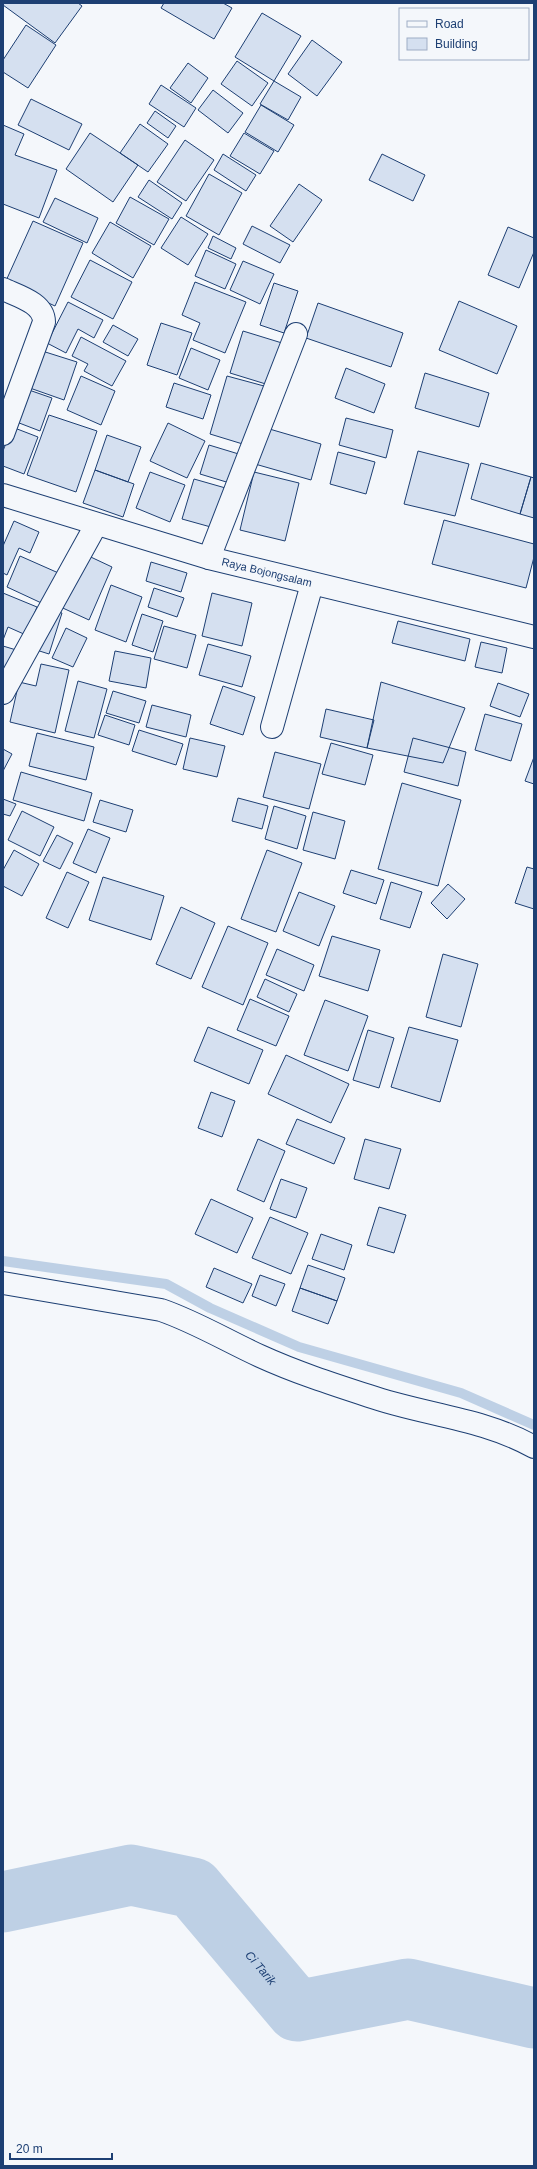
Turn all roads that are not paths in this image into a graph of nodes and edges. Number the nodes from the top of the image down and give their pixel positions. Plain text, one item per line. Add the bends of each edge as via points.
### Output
1 (3, 289) edge
2 (296, 334) dead end
3 (3, 434) edge
4 (3, 496) edge
5 (88, 538) junction
6 (209, 558) junction
7 (312, 584) junction
8 (534, 637) edge
9 (3, 693) edge
10 (272, 727) dead end
11 (3, 1283) edge
12 (534, 1447) edge

1 - 3 street via 38,307 44,314 42,330
2 - 6 street
4 - 5 street, Raya Bojongsalam
5 - 6 street, Raya Bojongsalam
5 - 9 street
6 - 7 street, Raya Bojongsalam
7 - 8 street, Raya Bojongsalam
7 - 10 street
11 - 12 street via 161,1310 184,1318 261,1356 303,1373 371,1397 488,1427

